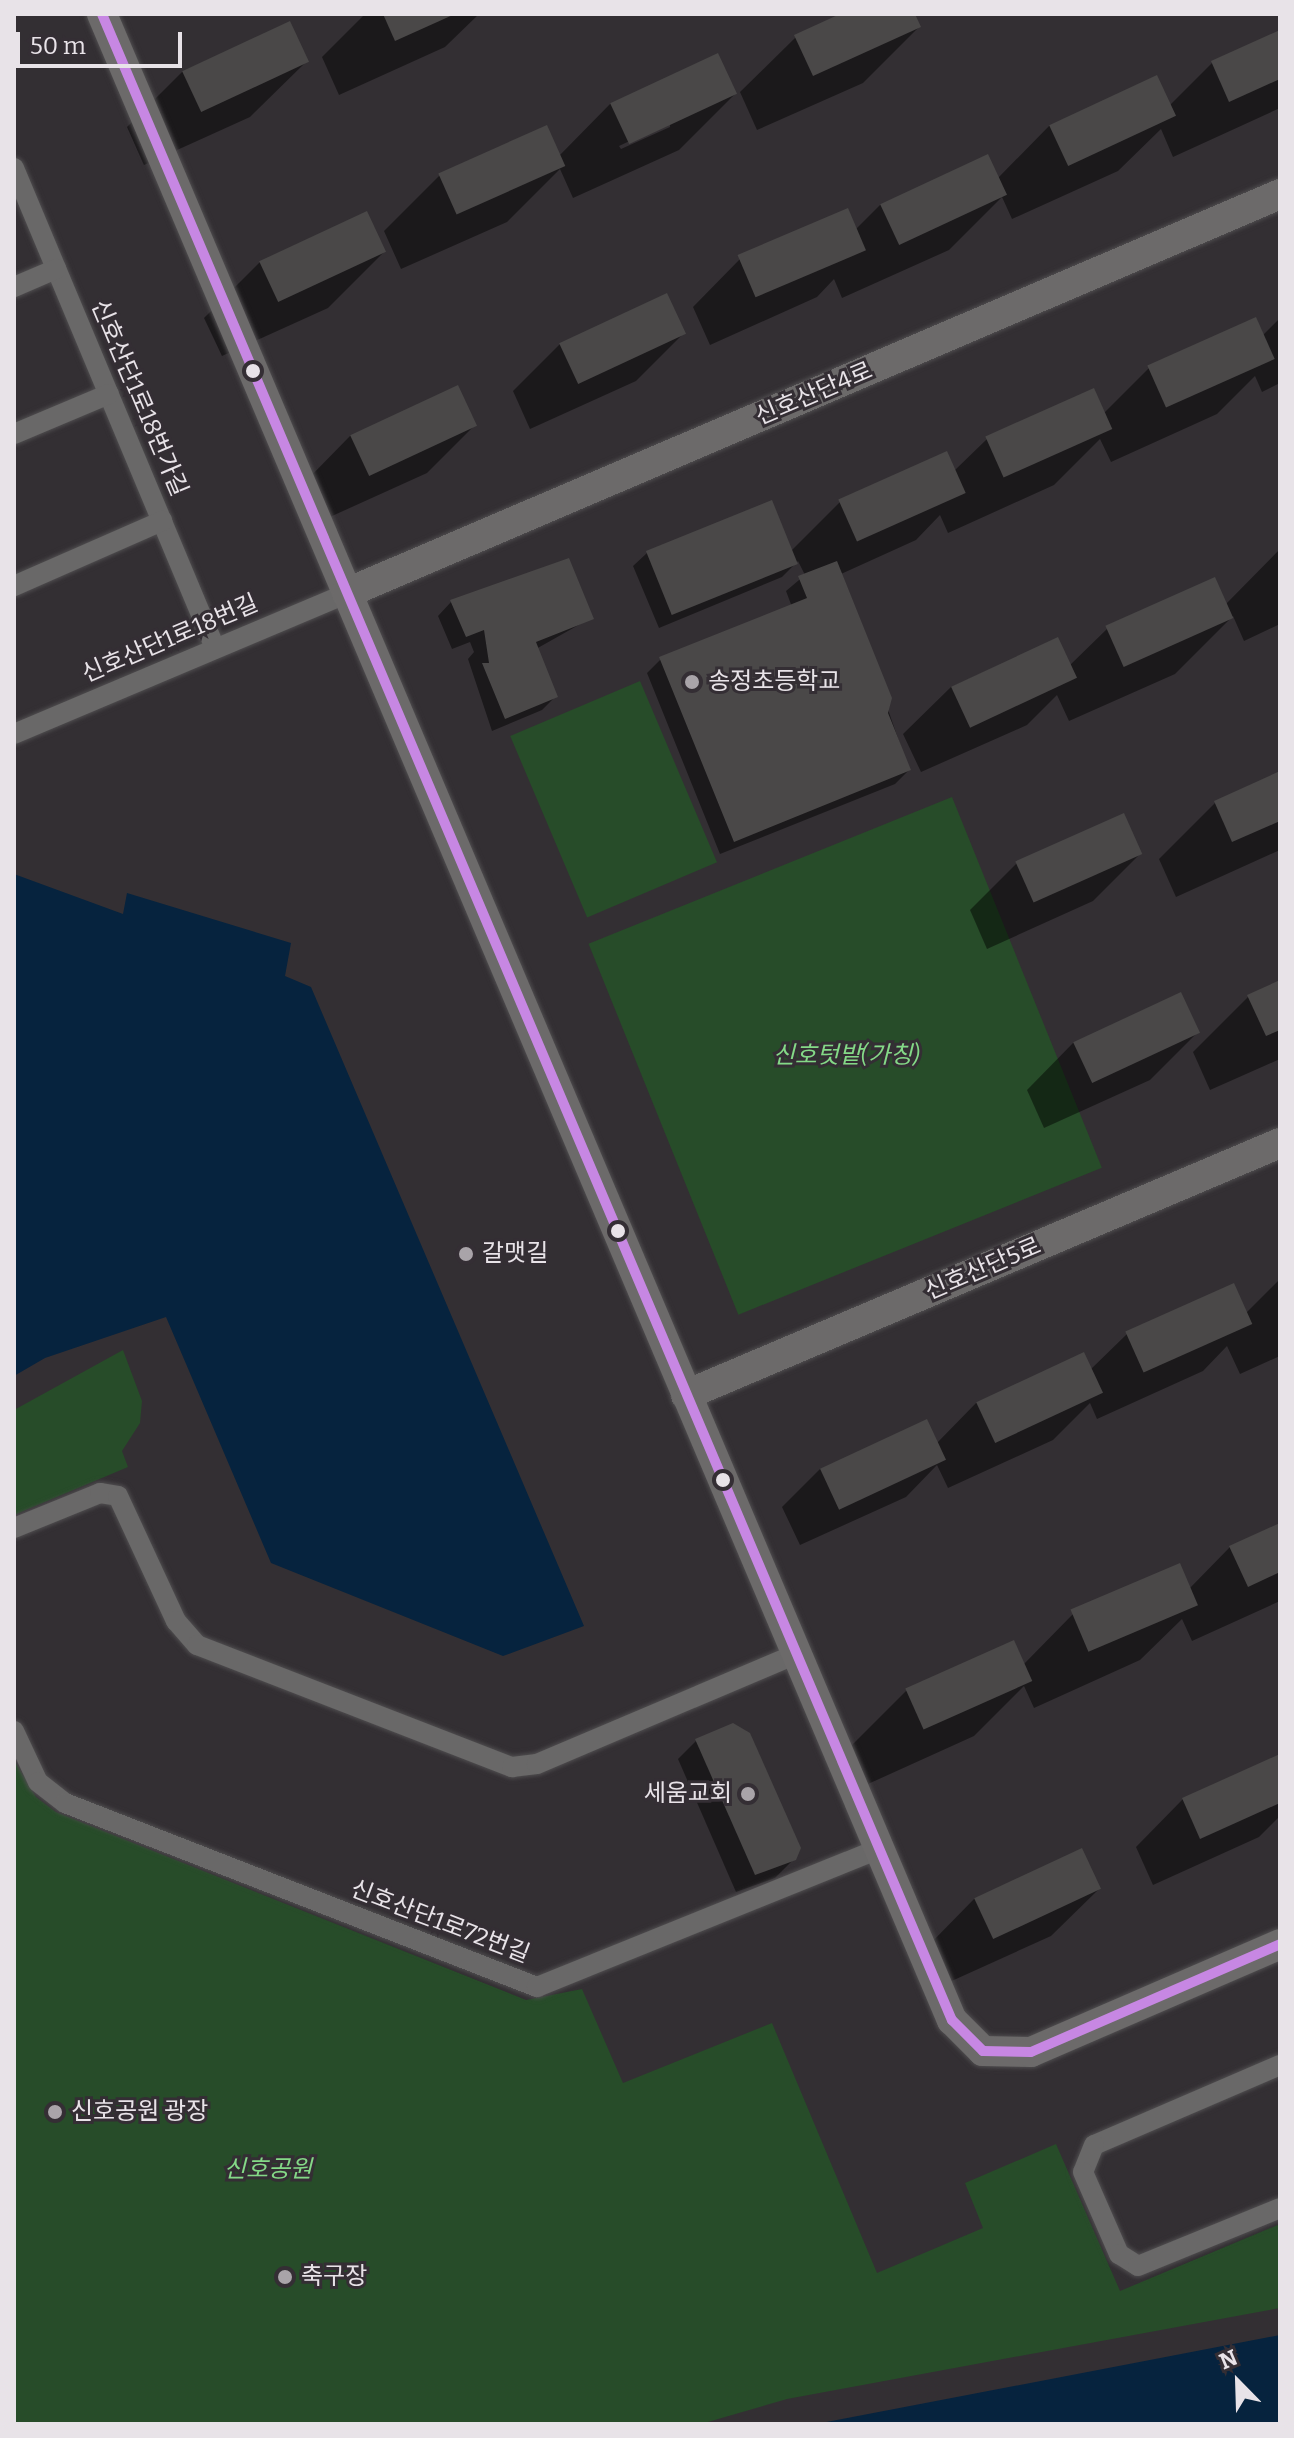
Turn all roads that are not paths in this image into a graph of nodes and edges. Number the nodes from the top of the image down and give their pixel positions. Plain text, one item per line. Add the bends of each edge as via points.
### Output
1 (102, 14) edge
2 (14, 168) edge
3 (1280, 194) edge
4 (56, 269) junction
5 (14, 287) edge
6 (109, 394) junction
7 (14, 434) edge
8 (162, 521) junction
9 (14, 586) edge
10 (347, 593) junction
11 (215, 648) junction
12 (14, 734) edge
13 (1280, 1143) edge
14 (686, 1395) junction
15 (14, 1528) edge
16 (796, 1654) junction
17 (14, 1731) edge
18 (878, 1849) junction
19 (1280, 1944) edge
20 (1280, 2065) edge
21 (1280, 2208) edge

1 - 10 main road
2 - 4 street, 신호산단1로18번가길
3 - 10 main road, 신호산단4로
4 - 5 street
4 - 6 street, 신호산단1로18번가길
6 - 7 street
6 - 8 street, 신호산단1로18번가길
8 - 9 street
8 - 11 street, 신호산단1로18번가길
10 - 11 street, 신호산단1로18번길
10 - 14 main road
11 - 12 street, 신호산단1로18번길
13 - 14 main road, 신호산단5로
14 - 16 main road
15 - 16 street via 100,1493 118,1496 176,1621 197,1645 512,1767 537,1764
16 - 18 main road
17 - 18 street, 신호산단1로72번길 via 38,1782 65,1803 537,1987
18 - 19 main road via 952,2020 988,2052 1031,2052
20 - 21 street via 1094,2145 1083,2172 1119,2254 1138,2266

